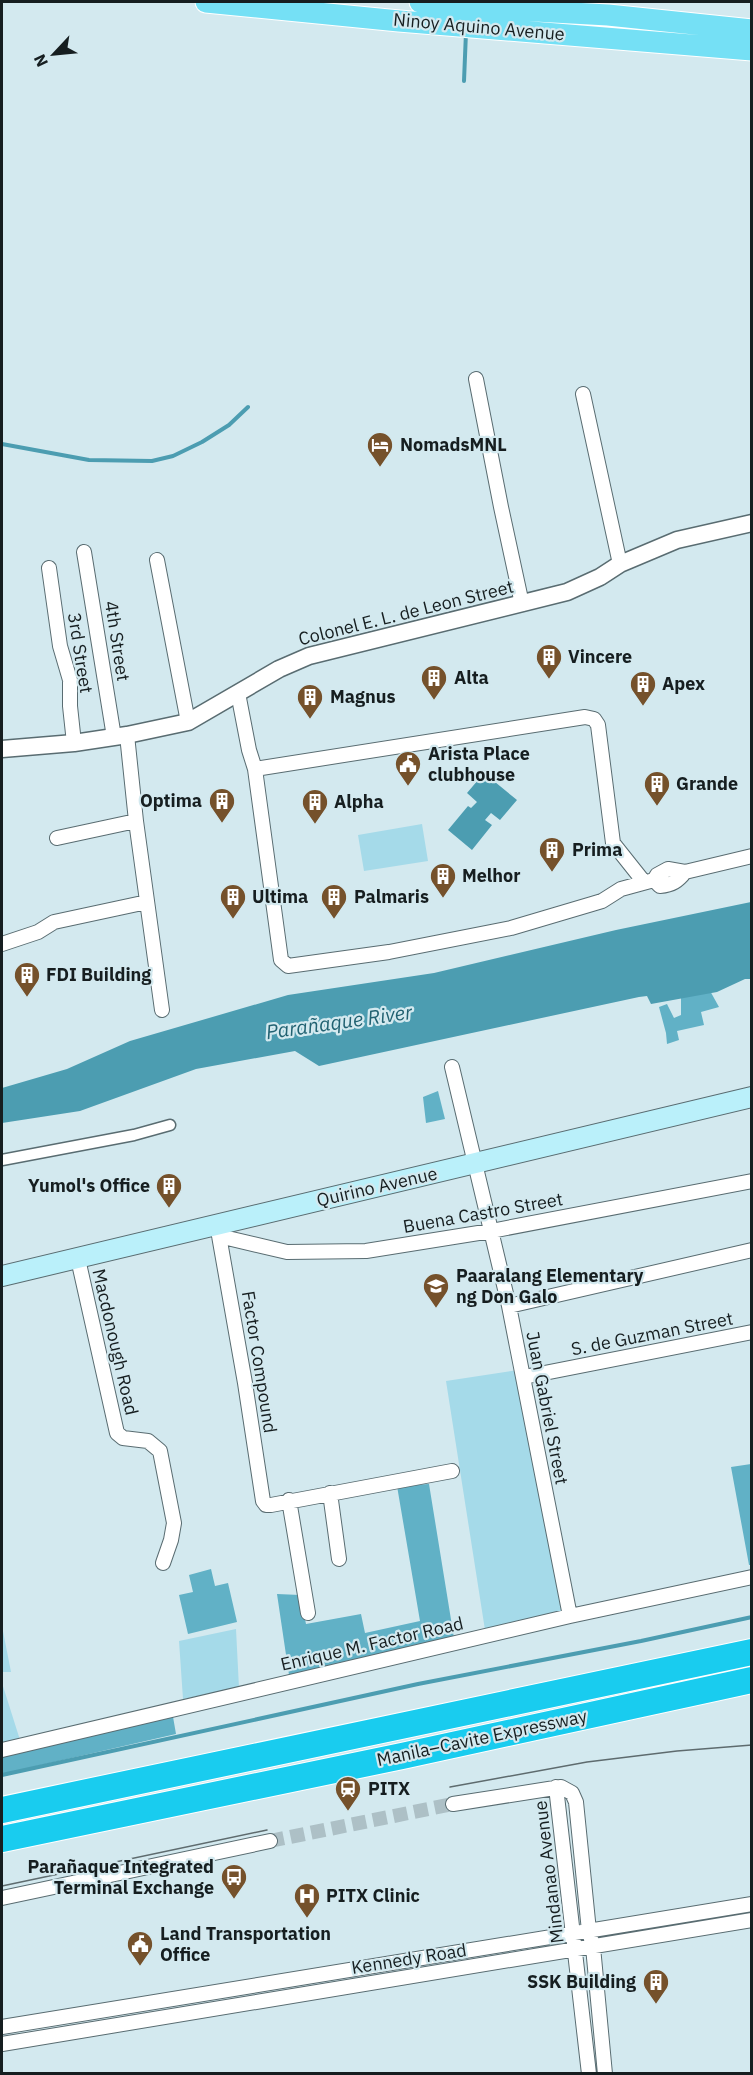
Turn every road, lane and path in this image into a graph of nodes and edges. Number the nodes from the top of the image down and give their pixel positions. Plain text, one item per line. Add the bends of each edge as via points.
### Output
1 (206, 2) edge
2 (420, 2) edge
3 (452, 15) junction
4 (481, 17) junction
5 (752, 30) edge
6 (752, 50) edge
7 (476, 379) dead end
8 (583, 394) dead end
9 (752, 523) edge
10 (84, 552) dead end
11 (157, 560) dead end
12 (620, 564) junction
13 (49, 568) dead end
14 (522, 604) junction
15 (238, 693) junction
16 (188, 722) junction
17 (121, 736) junction
18 (74, 743) junction
19 (2, 749) edge
20 (255, 769) junction
21 (136, 821) junction
22 (57, 838) dead end
23 (752, 856) edge
24 (649, 881) junction
25 (147, 902) junction
26 (2, 944) edge
27 (162, 1010) dead end
28 (452, 1067) dead end
29 (752, 1097) edge
30 (170, 1125) dead end
31 (2, 1160) edge
32 (474, 1164) junction
33 (752, 1181) edge
34 (218, 1230) junction
35 (491, 1231) junction
36 (752, 1250) edge
37 (78, 1258) junction
38 (2, 1276) edge
39 (509, 1306) junction
40 (752, 1332) edge
41 (524, 1377) junction
42 (452, 1471) dead end
43 (330, 1493) junction
44 (289, 1500) junction
45 (339, 1559) dead end
46 (163, 1563) dead end
47 (752, 1577) edge
48 (308, 1612) dead end
49 (570, 1616) junction
50 (752, 1652) edge
51 (752, 1680) edge
52 (2, 1750) edge
53 (556, 1787) junction
54 (453, 1804) tunnel mouth
55 (2, 1810) edge
56 (2, 1839) edge
57 (270, 1841) tunnel mouth
58 (2, 1898) edge
59 (752, 1904) edge
60 (752, 1920) edge
61 (589, 1931) junction
62 (573, 1934) junction
63 (593, 1947) junction
64 (576, 1950) junction
65 (418, 1959) junction
66 (421, 1976) junction
67 (283, 1981) junction
68 (285, 1998) junction
69 (2, 2027) edge
70 (2, 2044) edge
71 (589, 2073) edge
72 (605, 2073) edge

1 - 3 main road, Ninoy Aquino Avenue
2 - 3 main road, Ninoy Aquino Avenue
3 - 4 main road, Ninoy Aquino Avenue
4 - 5 main road, Ninoy Aquino Avenue via 608,15
4 - 6 main road, Ninoy Aquino Avenue
7 - 14 street
8 - 12 street
9 - 12 street, Colonel E. L. de Leon Street via 677,540
10 - 17 street, 4th Street
11 - 16 street
12 - 14 street, Colonel E. L. de Leon Street via 567,592
13 - 18 street, 3rd Street via 60,646 70,680
14 - 15 street, Colonel E. L. de Leon Street via 309,656
15 - 16 street, Colonel E. L. de Leon Street
15 - 20 street
16 - 17 street, Colonel E. L. de Leon Street
17 - 18 street, Colonel E. L. de Leon Street
17 - 21 street, 4th Street
18 - 19 street, Colonel E. L. de Leon Street
20 - 24 street via 585,717 594,719 598,725 613,843
20 - 24 street via 281,960 288,966 389,952 511,928 602,901 621,889
21 - 22 street
21 - 25 street, 4th Street
23 - 24 street via 685,872 670,885
25 - 26 street via 54,922
25 - 27 street, 4th Street
28 - 32 street, Juan Gabriel Street
29 - 32 main road, Quirino Avenue
30 - 31 street
32 - 34 main road, Quirino Avenue
32 - 35 street, Juan Gabriel Street
33 - 35 street, Buena Castro Street
34 - 35 street, Buena Castro Street via 287,1252 366,1251
34 - 37 main road, Quirino Avenue
34 - 44 street, Factor Compound via 262,1501 271,1505
35 - 39 street, Juan Gabriel Street
36 - 39 street
37 - 38 main road, Quirino Avenue
37 - 46 street, Macdonough Road via 117,1433 123,1438 148,1441 160,1451 174,1523
39 - 41 street, Juan Gabriel Street
40 - 41 street, S. de Guzman Street
41 - 49 street, Juan Gabriel Street
42 - 43 street
43 - 44 street
43 - 45 street
44 - 48 street
47 - 49 street, Enrique M. Factor Road
49 - 52 street, Enrique M. Factor Road
50 - 55 highway, Manila–Cavite Expressway
51 - 56 highway, Manila–Cavite Expressway
53 - 54 street
53 - 61 street, Mindanao Avenue via 565,1788 575,1797
53 - 62 street, Mindanao Avenue
57 - 58 street
59 - 61 street, Kennedy Road
60 - 63 street, Kennedy Road
61 - 62 street, Kennedy Road
61 - 63 street, Mindanao Avenue
62 - 64 street, Mindanao Avenue
62 - 65 street, Kennedy Road
63 - 64 street, Kennedy Road
63 - 72 street, Mindanao Avenue
64 - 66 street, Kennedy Road
64 - 71 street, Mindanao Avenue
65 - 66 street
65 - 67 street, Kennedy Road
66 - 68 street, Kennedy Road
67 - 68 street
67 - 69 street, Kennedy Road
68 - 70 street, Kennedy Road

